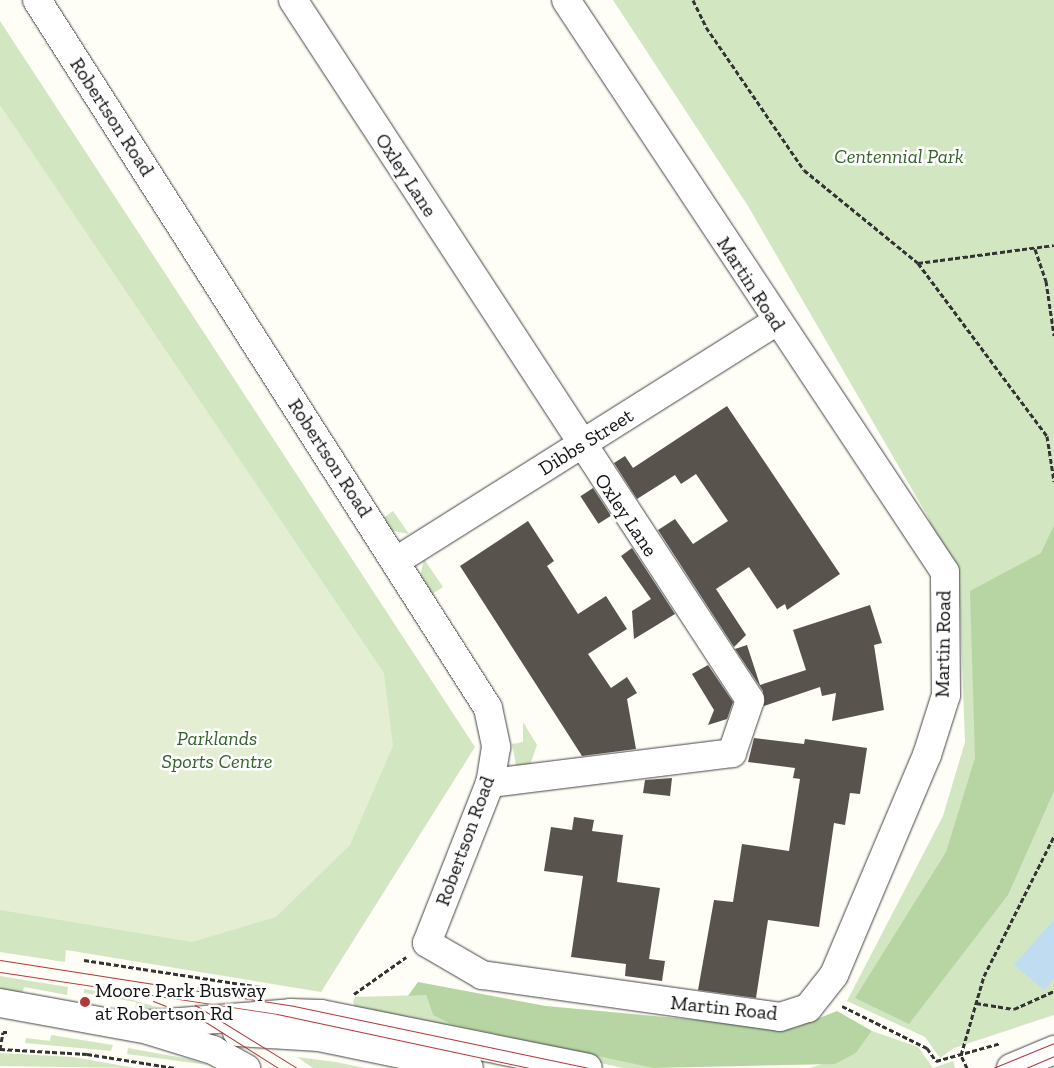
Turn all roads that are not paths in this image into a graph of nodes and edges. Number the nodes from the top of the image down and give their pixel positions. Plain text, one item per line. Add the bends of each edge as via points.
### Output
1 (37, 0) edge
2 (293, 0) edge
3 (566, 0) edge
4 (776, 322) junction
5 (580, 446) junction
6 (396, 561) junction
7 (490, 783) junction
8 (427, 942) joint
9 (0, 1003) edge
10 (130, 1026) junction
11 (166, 1035) junction
12 (1054, 1050) edge
13 (246, 1068) edge
14 (469, 1068) edge
15 (588, 1068) edge
16 (1011, 1068) edge

1 - 6 street, Robertson Road
2 - 5 street, Oxley Lane
3 - 4 street, Martin Road
4 - 5 street, Dibbs Street
4 - 8 street, Martin Road via 945,572 946,695 927,755 834,975 808,1008 780,1017 482,975
5 - 6 street, Dibbs Street
5 - 7 street, Oxley Lane via 750,700 732,753
6 - 7 street, Robertson Road via 488,708 496,747
7 - 8 street, Robertson Road
9 - 10 street
10 - 11 street
10 - 15 street via 277,1014 321,1014
11 - 13 street via 213,1050
11 - 14 street via 306,1036
12 - 16 street

